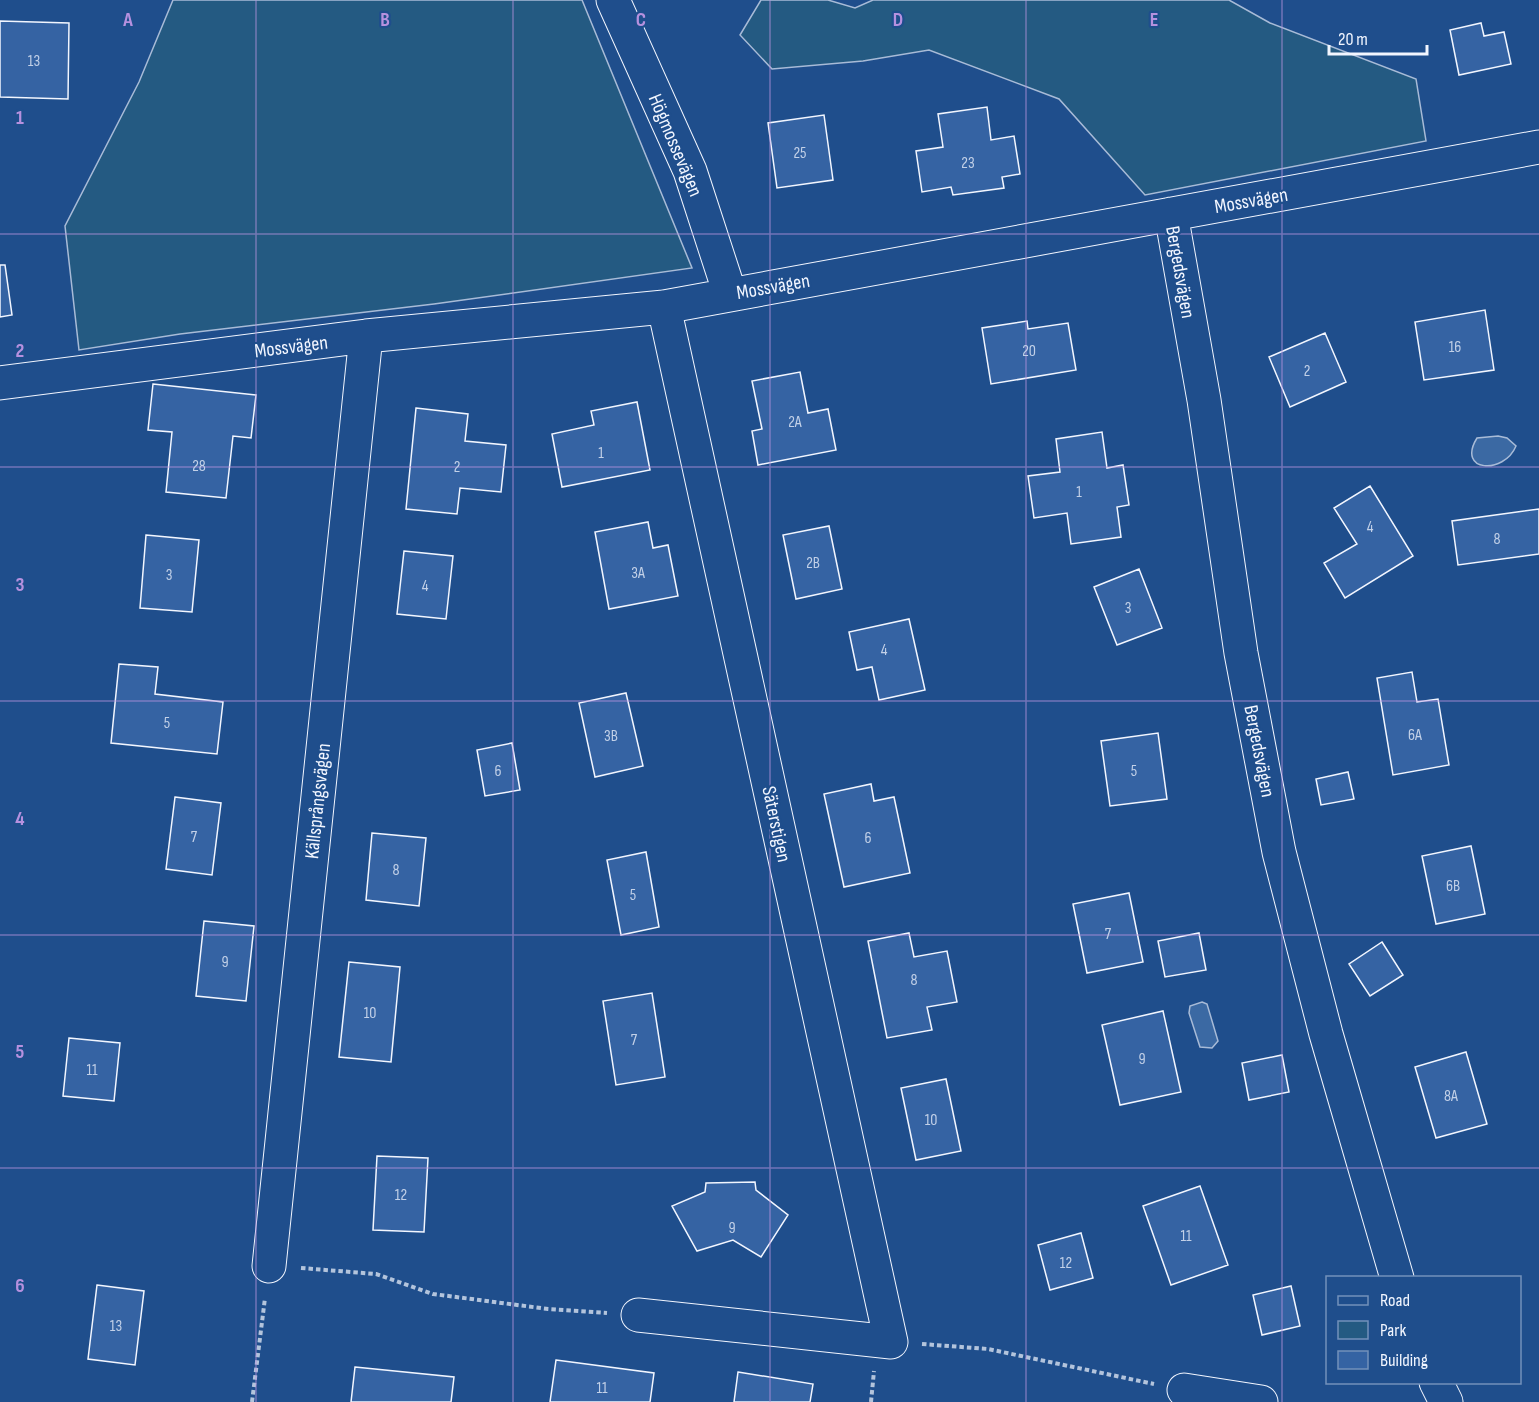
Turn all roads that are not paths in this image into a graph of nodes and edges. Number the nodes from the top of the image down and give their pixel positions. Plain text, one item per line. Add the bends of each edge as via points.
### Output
1 (613, 0) edge
2 (1539, 147) edge
3 (1171, 214) junction
4 (730, 294) junction
5 (664, 307) junction
6 (366, 336) junction
7 (0, 383) edge
8 (269, 1266) road end
9 (1396, 1276) edge
10 (638, 1315) road end
11 (1437, 1384) edge
12 (1184, 1390) road end
13 (1261, 1402) edge
14 (1446, 1402) edge

1 - 4 street, Högmossevägen via 690,171
2 - 3 street, Mossvägen
3 - 4 street, Mossvägen
3 - 9 street, Bergedsvägen via 1204,400 1241,653 1279,852 1326,1034
4 - 5 street, Mossvägen
5 - 6 street, Mossvägen
5 - 10 street, Säterstigen via 891,1342
6 - 7 street, Mossvägen
6 - 8 street, Källsprångsvägen
11 - 14 street
12 - 13 street

